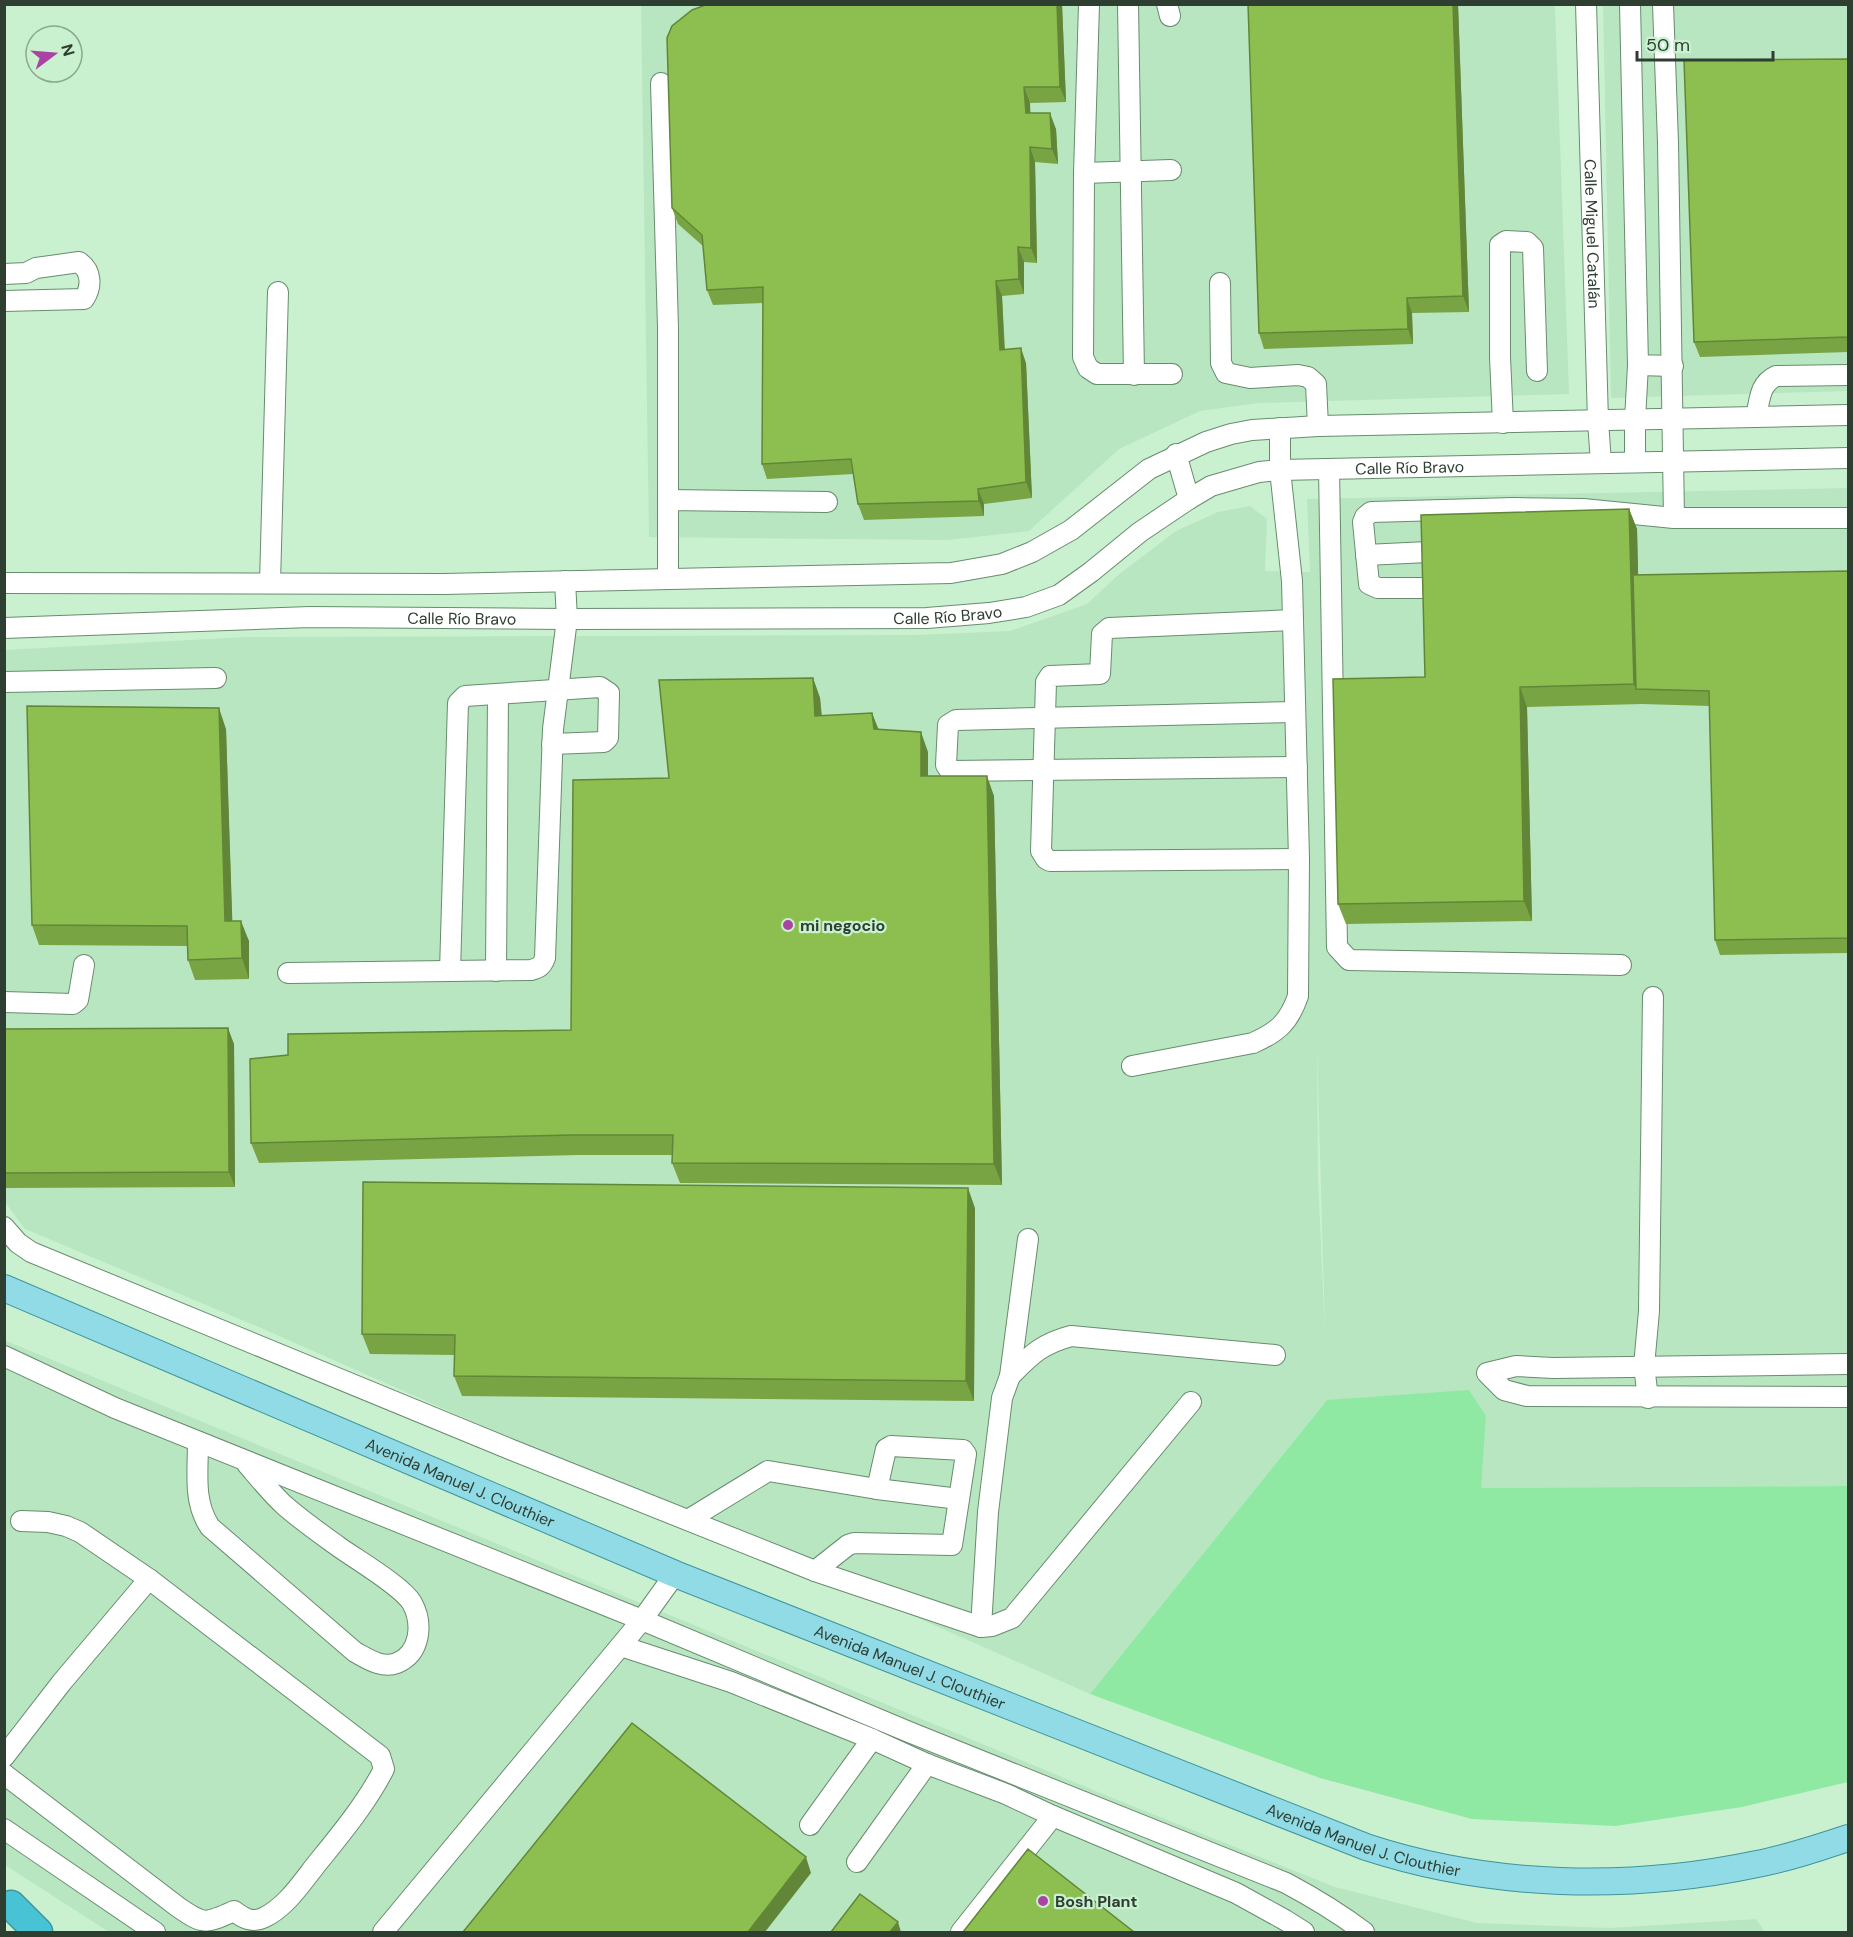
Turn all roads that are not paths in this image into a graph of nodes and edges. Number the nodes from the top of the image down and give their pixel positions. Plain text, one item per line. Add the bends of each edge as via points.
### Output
1 (1089, 4) edge
2 (1128, 4) edge
3 (1586, 4) edge
4 (1630, 4) edge
5 (1663, 4) edge
6 (661, 83) dead end
7 (1634, 142) junction
8 (1668, 143) junction
9 (1171, 170) dead end
10 (1130, 172) junction
11 (1084, 173) junction
12 (4, 274) edge
13 (1220, 283) dead end
14 (278, 292) dead end
15 (4, 301) edge
16 (1638, 365) junction
17 (1673, 366) junction
18 (1537, 371) dead end
19 (1172, 374) dead end
20 (1134, 375) junction
21 (1848, 375) edge
22 (1848, 415) edge
23 (1756, 417) junction
24 (1673, 419) junction
25 (1635, 420) junction
26 (1598, 421) junction
27 (1503, 423) junction
28 (1318, 426) junction
29 (1280, 428) junction
30 (1176, 454) junction
31 (1848, 458) edge
32 (1635, 462) junction
33 (1672, 462) junction
34 (1601, 463) junction
35 (1329, 469) junction
36 (1280, 470) junction
37 (1189, 499) junction
38 (668, 500) junction
39 (827, 502) dead end
40 (1513, 507) junction
41 (1674, 518) junction
42 (1848, 518) edge
43 (1468, 550) edge
44 (1510, 552) edge
45 (1366, 555) junction
46 (668, 579) junction
47 (565, 581) junction
48 (4, 583) edge
49 (270, 584) junction
50 (444, 584) junction
51 (1470, 587) edge
52 (444, 617) junction
53 (567, 619) junction
54 (1293, 620) junction
55 (4, 628) edge
56 (216, 678) dead end
57 (4, 682) edge
58 (557, 688) junction
59 (498, 694) junction
60 (1295, 712) junction
61 (1046, 716) junction
62 (552, 744) junction
63 (1297, 767) junction
64 (1044, 771) junction
65 (1299, 859) junction
66 (84, 965) dead end
67 (1621, 965) dead end
68 (496, 970) junction
69 (450, 971) junction
70 (288, 973) dead end
71 (1653, 996) dead end
72 (4, 1002) edge
73 (1132, 1066) dead end
74 (4, 1227) edge
75 (1029, 1239) dead end
76 (4, 1288) edge
77 (1275, 1354) dead end
78 (4, 1356) edge
79 (1848, 1364) edge
80 (1644, 1366) junction
81 (1010, 1376) junction
82 (1848, 1397) edge
83 (1648, 1398) junction
84 (1191, 1402) dead end
85 (198, 1442) junction
86 (243, 1460) junction
87 (878, 1489) junction
88 (959, 1499) junction
89 (688, 1520) junction
90 (21, 1521) dead end
91 (815, 1571) junction
92 (675, 1574) junction
93 (149, 1579) junction
94 (642, 1620) junction
95 (981, 1627) junction
96 (621, 1646) junction
97 (872, 1739) junction
98 (4, 1757) edge
99 (927, 1764) junction
100 (4, 1774) edge
101 (1053, 1816) junction
102 (810, 1825) dead end
103 (4, 1829) edge
104 (1848, 1838) edge
105 (857, 1862) dead end
106 (8, 1903) edge
107 (149, 1930) edge
108 (38, 1932) edge
109 (51, 1932) edge
110 (383, 1932) edge
111 (961, 1932) edge
112 (1304, 1932) edge
113 (1364, 1932) edge

1 - 11 street
2 - 10 street
3 - 26 street, Calle Miguel Catalán
4 - 7 street
5 - 8 street
6 - 38 street
7 - 8 street
7 - 16 street
8 - 17 street
9 - 10 street
10 - 11 street
10 - 20 street
11 - 20 street via 1083,357 1088,368 1097,374
12 - 15 street via 79,262 86,267 90,279 84,299
13 - 28 street via 1221,363 1227,373 1250,378 1308,377 1316,384
14 - 49 street
16 - 17 street
16 - 25 street
17 - 24 street
18 - 27 street via 1533,248 1527,242 1506,241 1500,245
19 - 20 street
21 - 23 street via 1776,376 1762,387
22 - 23 street, Calle Río Bravo
23 - 24 street, Calle Río Bravo
24 - 25 street, Calle Río Bravo
24 - 33 street
25 - 26 street, Calle Río Bravo
25 - 32 street
26 - 27 street, Calle Río Bravo
26 - 34 street, Calle Miguel Catalán
27 - 28 street, Calle Río Bravo
28 - 29 street, Calle Río Bravo
29 - 30 street, Calle Río Bravo via 1231,434
29 - 36 street
30 - 37 street
30 - 46 street, Calle Río Bravo via 1149,468 1071,530 1002,564 951,573
31 - 33 street, Calle Río Bravo
32 - 33 street, Calle Río Bravo
32 - 34 street, Calle Río Bravo
33 - 41 street
34 - 35 street, Calle Río Bravo
35 - 36 street, Calle Río Bravo
35 - 67 street via 1337,947 1349,960
36 - 37 street, Calle Río Bravo via 1234,478
36 - 54 street
37 - 53 street, Calle Río Bravo via 1059,595 1026,607 927,618
38 - 39 street
38 - 46 street
40 - 41 street
40 - 44 street
40 - 45 street via 1371,512 1363,522
41 - 42 street
43 - 45 street
45 - 51 street via 1368,582 1375,588
46 - 47 street, Calle Río Bravo
47 - 50 street, Calle Río Bravo
47 - 53 street
48 - 49 street, Calle Río Bravo
49 - 50 street, Calle Río Bravo
50 - 52 street
52 - 53 street, Calle Río Bravo
52 - 55 street, Calle Río Bravo via 310,617
53 - 58 street
54 - 60 street
54 - 61 street via 1109,628 1102,634 1100,674 1053,674 1048,678
56 - 57 street
58 - 59 street
58 - 62 street
58 - 62 street via 600,687 609,693 608,738 604,742
59 - 68 street
59 - 69 street via 465,696 458,703
60 - 61 street
60 - 63 street
61 - 64 street
61 - 64 street via 952,721 948,725 946,765 950,771
62 - 68 street via 545,958 541,966 531,970
63 - 64 street
63 - 65 street
64 - 65 street via 1041,851 1050,861
65 - 73 street via 1298,996 1293,1012 1271,1035 1253,1043
66 - 72 street via 78,1000 73,1004
68 - 69 street
69 - 70 street
71 - 80 street via 1649,1311
74 - 89 street via 31,1252
75 - 81 street
76 - 92 main road, Avenida Manuel J. Clouthier
77 - 81 street via 1071,1336 1038,1349
78 - 85 street
79 - 80 street
80 - 83 street
80 - 83 street via 1516,1366 1487,1373 1504,1390 1527,1396
81 - 95 street via 1002,1398 988,1512
82 - 83 street
84 - 95 street via 1012,1618
85 - 86 street
85 - 86 street via 198,1503 210,1527 354,1652 378,1664 393,1665 403,1660 418,1636 411,1602 285,1505
86 - 94 street
87 - 88 street
87 - 88 street via 886,1449 891,1446 963,1450 966,1454
87 - 89 street via 768,1471
88 - 91 street via 952,1545 854,1543
89 - 91 street
90 - 93 street via 48,1522 80,1532
91 - 95 street
92 - 94 street
92 - 104 main road, Avenida Manuel J. Clouthier via 1366,1847 1443,1868 1532,1879 1666,1878 1758,1864
93 - 98 street
93 - 100 street via 380,1756 384,1769 369,1796 280,1907 254,1920 234,1911 212,1921 196,1920
94 - 96 street
94 - 113 street via 1286,1883
96 - 97 street via 731,1682
96 - 110 street
97 - 99 street
97 - 102 street
99 - 101 street
99 - 105 street
101 - 111 street
101 - 112 street via 1236,1893
103 - 107 street
106 - 108 highway
106 - 109 main road

